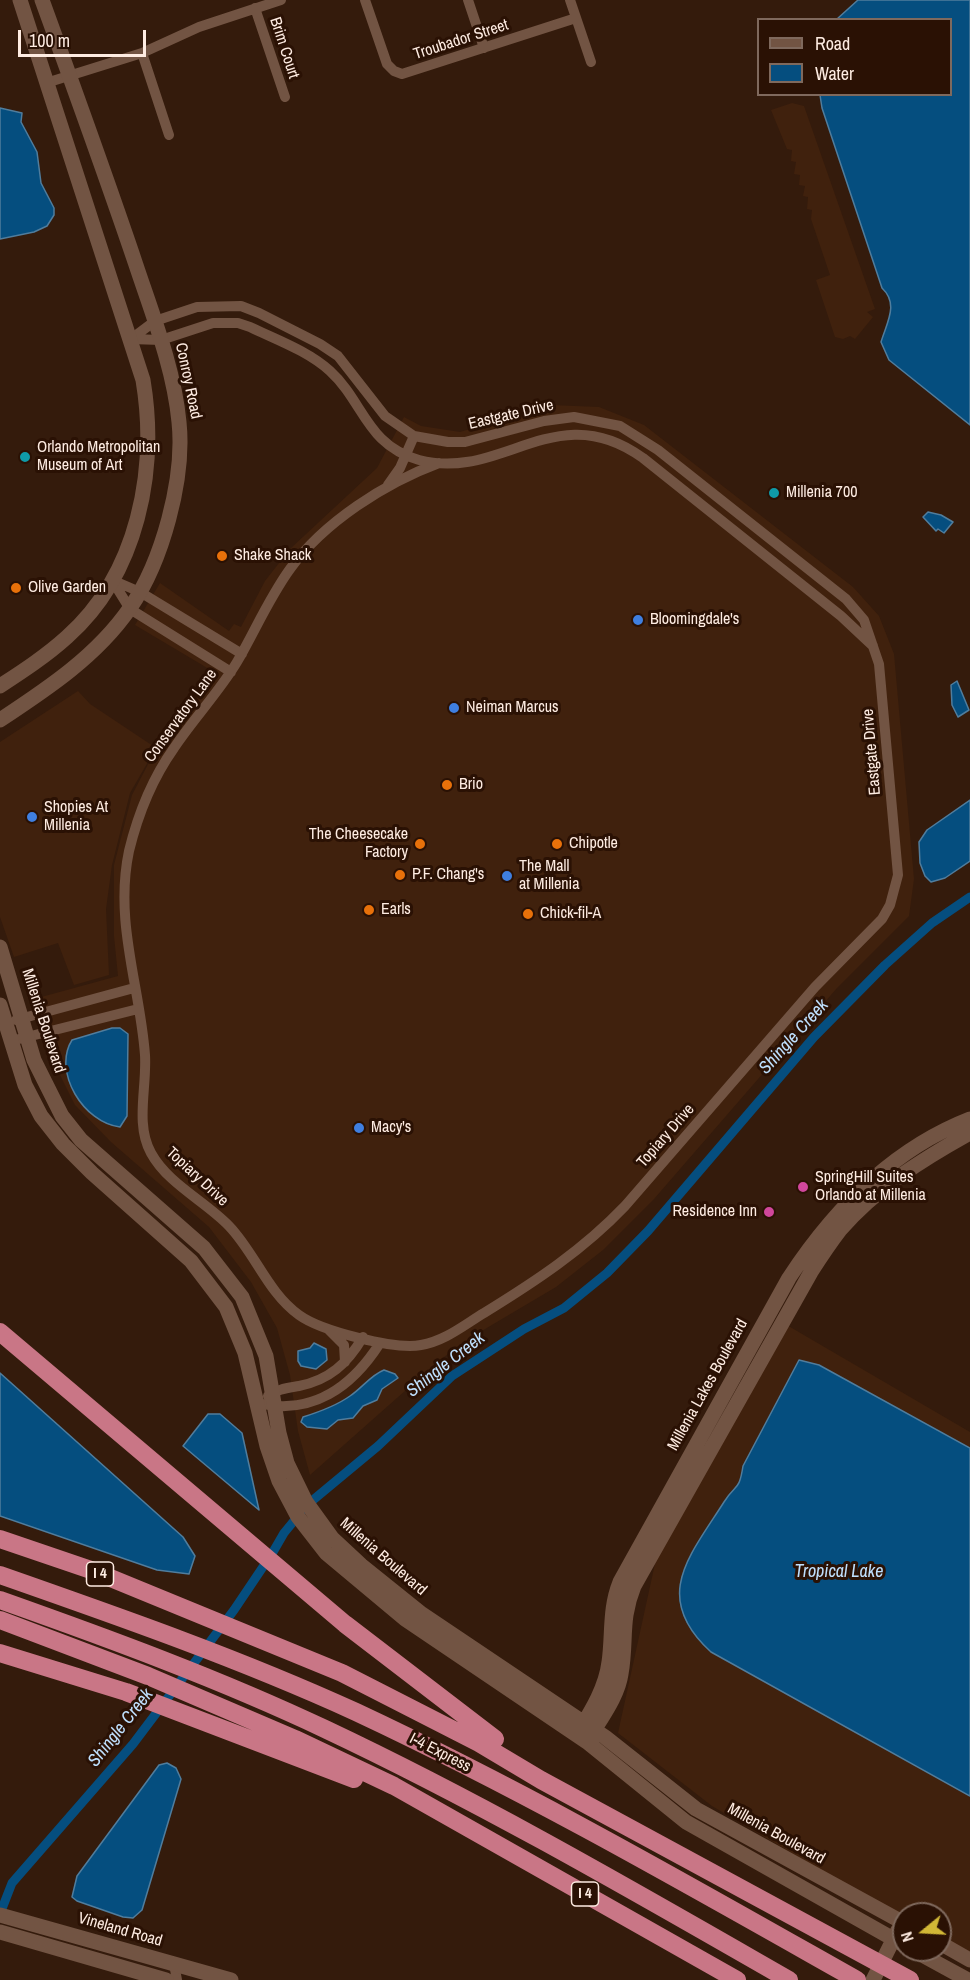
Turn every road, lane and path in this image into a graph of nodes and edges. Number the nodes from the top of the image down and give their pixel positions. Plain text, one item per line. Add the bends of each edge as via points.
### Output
1 (20, 0) edge
2 (42, 0) edge
3 (280, 0) edge
4 (365, 0) edge
5 (468, 0) edge
6 (570, 0) edge
7 (255, 8) junction
8 (576, 18) junction
9 (484, 48) junction
10 (142, 53) junction
11 (591, 62) dead end
12 (69, 76) junction
13 (46, 83) junction
14 (285, 97) dead end
15 (170, 135) dead end
16 (154, 321) junction
17 (130, 339) junction
18 (161, 340) junction
19 (414, 436) junction
20 (406, 455) junction
21 (439, 463) junction
22 (377, 495) junction
23 (112, 580) junction
24 (140, 592) junction
25 (130, 609) junction
26 (873, 646) junction
27 (242, 654) junction
28 (231, 672) junction
29 (0, 686) edge
30 (0, 720) edge
31 (897, 856) joint
32 (0, 947) edge
33 (134, 988) junction
34 (0, 1005) edge
35 (138, 1009) junction
36 (22, 1019) junction
37 (6, 1023) junction
38 (19, 1039) junction
39 (970, 1119) edge
40 (970, 1133) edge
41 (322, 1326) junction
42 (0, 1332) edge
43 (363, 1337) junction
44 (380, 1343) junction
45 (345, 1362) junction
46 (273, 1400) junction
47 (258, 1403) junction
48 (294, 1497) junction
49 (0, 1539) edge
50 (0, 1575) edge
51 (0, 1600) edge
52 (0, 1620) edge
53 (0, 1653) edge
54 (585, 1732) junction
55 (541, 1780) junction
56 (394, 1786) junction
57 (0, 1915) edge
58 (892, 1927) edge
59 (0, 1932) edge
60 (892, 1947) edge
61 (952, 1950) edge
62 (970, 1960) edge
63 (935, 1962) edge
64 (174, 1964) junction
65 (850, 1976) edge
66 (908, 1979) edge
67 (164, 1980) edge
68 (177, 1980) edge
69 (231, 1980) edge
70 (737, 1980) edge
71 (789, 1980) edge
72 (873, 1980) edge
73 (968, 1980) edge

1 - 13 street
2 - 12 street, Conroy Road
3 - 7 street
4 - 9 street, Troubador Street via 387,64 398,73 411,73
5 - 9 street
6 - 8 street
7 - 10 street via 199,27
7 - 14 street, Brim Court
8 - 9 street, Troubador Street
8 - 11 street
10 - 12 street
10 - 15 street
12 - 13 street
12 - 16 street, Conroy Road
13 - 17 street
16 - 17 street
16 - 18 street, Conroy Road
16 - 19 street, Eastgate Drive via 210,306 241,306 259,313 338,357 385,416
17 - 18 street, Eastgate Drive
17 - 23 street via 143,380 149,448 137,521
18 - 20 street, Eastgate Drive via 213,323 250,327 320,362 343,385 371,428
18 - 24 street, Conroy Road via 180,423 179,450 164,532
19 - 20 street
19 - 26 street, Eastgate Drive via 465,442 574,417 607,422 633,432 846,599 864,620
20 - 21 street, Eastgate Drive
20 - 22 street via 395,476
21 - 22 street
21 - 26 street, Eastgate Drive via 474,460 557,435 578,434 618,443 643,458
22 - 27 street, Conservatory Lane via 330,528 291,567
23 - 24 street
23 - 25 street
23 - 29 street via 68,636
24 - 25 street, Conroy Road
24 - 27 street
25 - 28 street
25 - 30 street, Conroy Road via 80,663
26 - 31 street, Eastgate Drive via 879,664
27 - 28 street, Conservatory Lane
28 - 33 street, Conservatory Lane via 158,772 135,828 123,917
31 - 44 street, Topiary Drive via 895,891 882,919 814,987 608,1224 546,1275 450,1334 409,1347
32 - 36 street, Millenia Boulevard
33 - 35 street, Conservatory Lane
33 - 36 street
34 - 37 street, Millenia Boulevard
35 - 38 street
35 - 41 street, Topiary Drive via 145,1058 143,1132 154,1158 228,1226 288,1306
36 - 37 street
36 - 38 street, Millenia Boulevard
37 - 38 street, Millenia Boulevard
38 - 46 street, Millenia Boulevard via 48,1094 81,1140 198,1242 234,1284 261,1340
38 - 47 street, Millenia Boulevard via 26,1085 41,1116 63,1144 191,1261 216,1291 240,1338
39 - 54 street, Millenia Lakes Boulevard via 930,1140 862,1188 822,1231 789,1278 620,1582 610,1625 605,1681
40 - 54 street, Millenia Lakes Boulevard via 906,1172 873,1199 840,1230 810,1272 634,1587 623,1623 621,1676 610,1704
41 - 43 street, Topiary Drive
41 - 45 street, Topiary Drive via 344,1345
42 - 55 highway via 433,1694 510,1749
43 - 44 street, Topiary Drive
43 - 45 street
44 - 46 street via 359,1372 339,1390 318,1399
45 - 46 street via 323,1379
46 - 47 street
46 - 48 street, Millenia Boulevard
47 - 48 street, Millenia Boulevard via 270,1457
48 - 54 street, Millenia Boulevard via 332,1559 405,1619
49 - 55 highway, I 4 via 91,1570 332,1668
50 - 65 highway, I-4 Express via 168,1634 354,1712 455,1760
51 - 71 highway, I-4 Express via 153,1654 326,1730 636,1892
52 - 56 highway, I 4 via 199,1697
53 - 56 highway via 126,1692 363,1783
54 - 58 street, Millenia Boulevard via 692,1826
55 - 66 highway, I 4
56 - 70 highway, I 4
57 - 64 street, Vineland Road
59 - 67 street
60 - 72 street
61 - 62 street
63 - 73 street
64 - 67 street
64 - 68 street
64 - 69 street, Vineland Road

